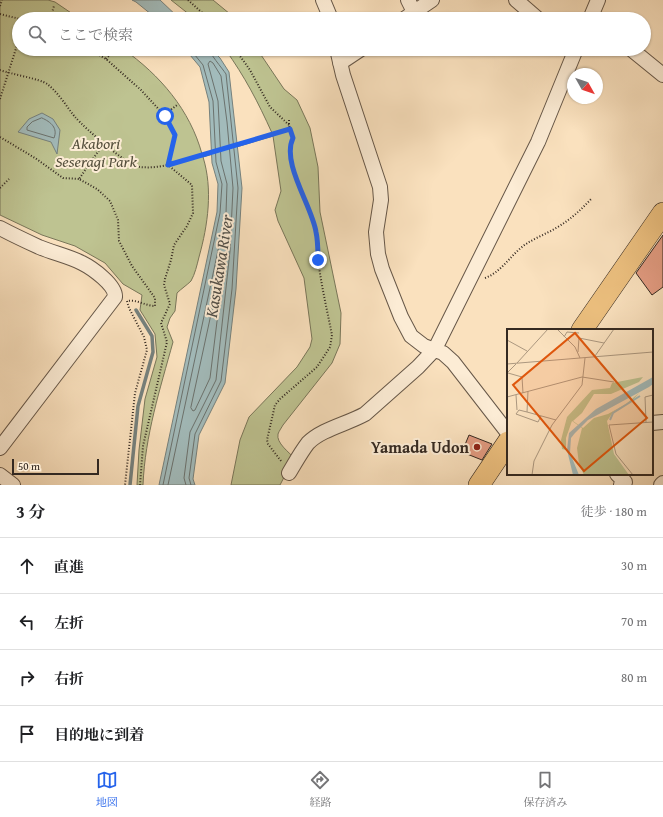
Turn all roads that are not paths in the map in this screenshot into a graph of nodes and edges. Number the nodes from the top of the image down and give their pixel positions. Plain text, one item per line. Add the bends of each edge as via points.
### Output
1 (323, 0) edge
2 (432, 0) edge
3 (516, 0) edge
4 (598, 0) edge
5 (409, 10) edge
6 (328, 12) edge
7 (530, 12) edge
8 (593, 12) edge
9 (338, 56) edge
10 (350, 56) edge
11 (573, 56) edge
12 (640, 56) edge
13 (340, 63) junction
14 (663, 75) edge
15 (663, 213) edge
16 (0, 228) edge
17 (116, 294) junction
18 (127, 301) road end
19 (583, 329) edge
20 (435, 349) junction
21 (663, 422) edge
22 (653, 423) edge
23 (507, 432) edge
24 (507, 444) edge
25 (0, 448) edge
26 (289, 473) road end
27 (0, 475) edge
28 (480, 484) edge
29 (13, 485) edge

1 - 6 street
2 - 5 street
3 - 7 street
4 - 8 street
9 - 13 street
10 - 13 street
11 - 20 street via 538,142
12 - 14 street
13 - 20 street via 342,76 380,187 381,200 376,232 382,269 411,336 424,346
15 - 19 highway
16 - 17 street via 28,243 88,266 106,280
17 - 18 street
17 - 25 street
20 - 23 street via 453,362
20 - 26 street via 364,414 320,434 308,443
21 - 22 street
24 - 28 highway
27 - 29 street

